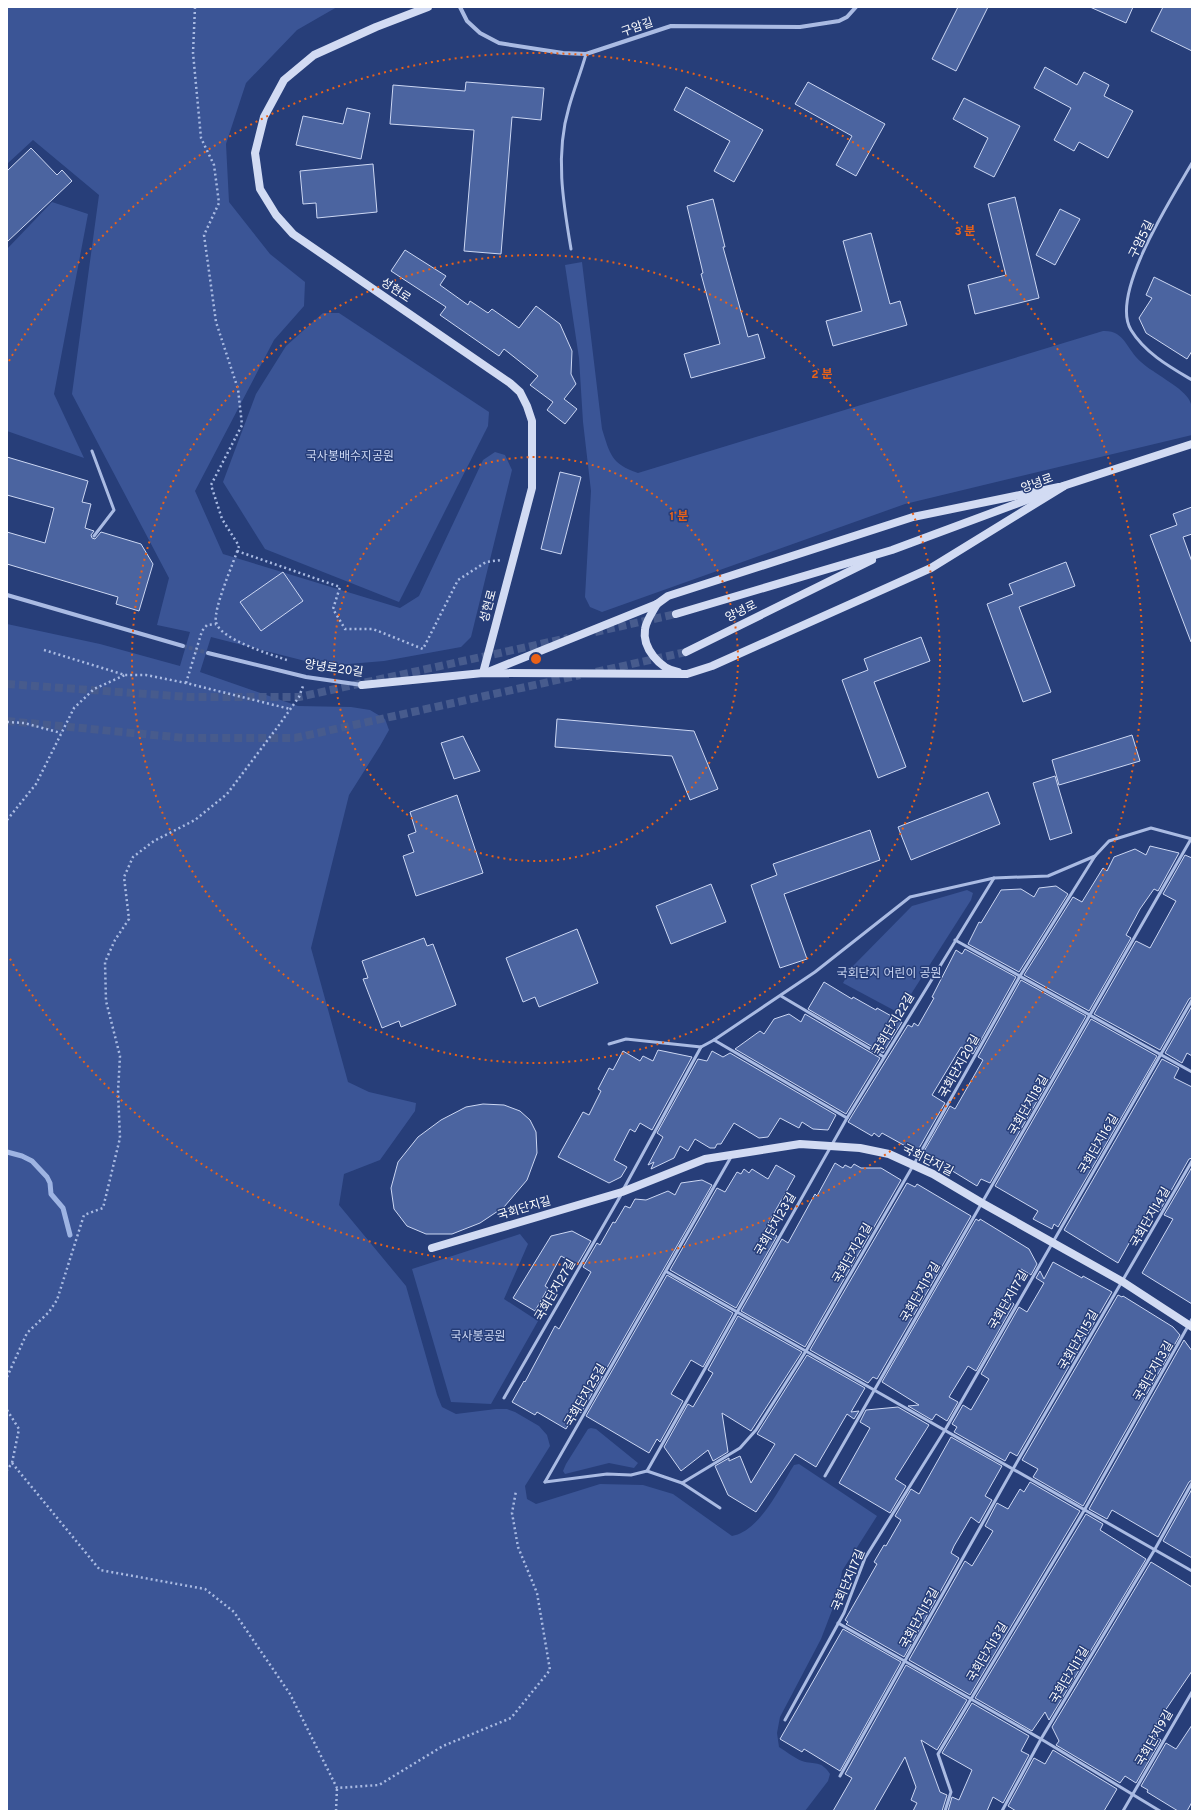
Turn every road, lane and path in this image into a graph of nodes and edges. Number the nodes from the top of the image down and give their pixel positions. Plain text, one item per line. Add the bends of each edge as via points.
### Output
1 (195, 7) edge
2 (428, 7) edge
3 (460, 7) edge
4 (856, 7) edge
5 (586, 54) junction
6 (1192, 163) edge
7 (571, 249) dead end
8 (1192, 380) edge
9 (1192, 444) edge
10 (92, 451) dead end
11 (1064, 486) junction
12 (94, 536) dead end
13 (892, 550) junction
14 (237, 551) junction
15 (513, 558) junction
16 (7, 595) edge
17 (657, 604) junction
18 (676, 614) tunnel mouth
19 (216, 624) junction
20 (183, 646) tunnel mouth
21 (44, 650) dead end
22 (686, 652) tunnel mouth
23 (208, 653) tunnel mouth
24 (292, 662) dead end
25 (483, 674) junction
26 (687, 674) junction
27 (125, 675) junction
28 (306, 677) junction
29 (186, 683) junction
30 (362, 686) joint
31 (290, 710) junction
32 (7, 722) edge
33 (62, 733) junction
34 (7, 820) edge
35 (1192, 839) edge
36 (1095, 856) junction
37 (994, 878) junction
38 (955, 940) junction
39 (1020, 976) junction
40 (781, 996) junction
41 (1192, 1000) edge
42 (1090, 1015) junction
43 (714, 1040) junction
44 (609, 1044) dead end
45 (701, 1047) junction
46 (1160, 1054) junction
47 (884, 1057) junction
48 (1192, 1072) edge
49 (847, 1118) junction
50 (830, 1146) junction
51 (732, 1156) junction
52 (1192, 1161) edge
53 (914, 1164) junction
54 (622, 1192) junction
55 (982, 1203) junction
56 (1051, 1242) junction
57 (432, 1248) dead end
58 (667, 1272) junction
59 (1123, 1282) junction
60 (736, 1311) junction
61 (1191, 1324) edge
62 (806, 1351) junction
63 (7, 1378) edge
64 (875, 1390) junction
65 (504, 1398) dead end
66 (7, 1410) edge
67 (945, 1430) junction
68 (12, 1463) junction
69 (1013, 1469) junction
70 (7, 1470) edge
71 (647, 1471) junction
72 (825, 1476) dead end
73 (682, 1483) junction
74 (1192, 1483) edge
75 (516, 1491) dead end
76 (720, 1508) dead end
77 (1084, 1509) junction
78 (1155, 1549) junction
79 (1192, 1571) edge
80 (838, 1623) junction
81 (905, 1661) junction
82 (1192, 1692) edge
83 (970, 1698) junction
84 (784, 1720) dead end
85 (1041, 1739) junction
86 (840, 1776) dead end
87 (337, 1788) junction
88 (1132, 1794) junction
89 (336, 1811) edge
90 (945, 1811) edge
91 (1002, 1811) edge
92 (1123, 1811) edge
93 (1160, 1811) edge

1 - 14 path via 193,53 201,138 214,166 219,203 204,235 216,322 238,389 242,425 211,485 222,519 239,546
2 - 15 main road, 성현로 via 314,55 284,80 264,117 255,153 260,189 276,215 293,234 520,392 532,421 532,488
3 - 5 street, 구암길 via 467,21 480,33 499,43
4 - 5 street, 구암길 via 848,17 839,21 800,26 671,26
5 - 7 lane via 569,107 562,155 562,197
6 - 8 lane, 구암5길 via 1144,249 1128,295 1127,316 1130,330 1147,349
9 - 11 main road, 양녕로
10 - 12 lane via 114,510
11 - 13 main road, 양녕로
11 - 17 main road via 913,517 668,596
11 - 26 main road via 931,568 712,666
13 - 18 main road, 양녕로
13 - 22 main road, 양녕로
14 - 15 path via 340,587 332,609 345,629 373,629 423,649 458,580 486,562
14 - 19 path via 219,602 215,616
15 - 25 main road, 성현로
16 - 20 street
17 - 25 main road
17 - 26 main road via 645,629 648,650 669,670
19 - 24 path via 221,631 251,647
19 - 29 path via 207,625 202,631
21 - 27 path
23 - 28 street, 양녕로20길
25 - 26 main road
25 - 30 main road, 양녕로20길
27 - 29 path via 146,675
27 - 33 path via 94,689 74,708
28 - 30 street, 양녕로20길
28 - 31 path via 299,697
29 - 31 path
31 - 63 path via 228,794 195,820 154,841 133,857 124,877 129,919 105,962 106,1002 120,1056 120,1138 103,1208 84,1215 58,1300 27,1333
32 - 33 path via 24,723
33 - 34 path via 36,784
35 - 36 lane via 1151,828 1109,841
35 - 42 lane, 국회단지18길
36 - 37 lane via 1048,876
36 - 39 lane, 국회단지20길
37 - 38 lane, 국회단지22길
37 - 40 lane via 910,897
38 - 39 lane
38 - 47 lane, 국회단지22길
39 - 42 lane
39 - 53 lane, 국회단지20길
40 - 43 lane
40 - 47 lane
41 - 46 lane, 국회단지16길
42 - 46 lane
42 - 55 lane, 국회단지18길
43 - 45 lane
43 - 49 lane
44 - 45 lane via 626,1039
45 - 54 lane
46 - 48 lane
46 - 56 lane, 국회단지16길
47 - 49 lane, 국회단지22길
49 - 50 lane, 국회단지22길
50 - 51 main road, 국회단지길 via 800,1144
50 - 53 main road, 국회단지길 via 860,1148 889,1154
50 - 60 lane, 국회단지23길
51 - 54 main road, 국회단지길 via 706,1159
51 - 58 lane, 국회단지25길
52 - 59 lane, 국회단지14길
53 - 55 main road, 국회단지길
53 - 62 lane, 국회단지21길
54 - 57 main road, 국회단지길
54 - 65 lane, 국회단지27길
55 - 56 main road, 국회단지길
55 - 64 lane, 국회단지19길
56 - 59 main road, 국회단지길
56 - 67 lane, 국회단지17길
58 - 60 lane
58 - 71 lane, 국회단지25길 via 545,1482 607,1474 631,1475
59 - 61 main road, 국회단지길
59 - 69 lane, 국회단지15길
60 - 62 lane
60 - 71 lane, 국회단지23길
61 - 77 lane, 국회단지13길
62 - 64 lane
62 - 73 lane, 국회단지21길 via 756,1430 740,1448
64 - 67 lane
64 - 72 lane, 국회단지19길
66 - 68 path via 19,1429
67 - 69 lane
67 - 80 lane, 국회단지17길 via 865,1558
68 - 70 path
68 - 87 path via 100,1570 205,1590 234,1612 290,1694
69 - 77 lane
69 - 81 lane, 국회단지15길
71 - 73 lane
73 - 76 lane
74 - 78 lane, 국회단지11길
75 - 87 path via 512,1513 518,1547 537,1593 550,1670 511,1718 443,1746 379,1785
77 - 78 lane
77 - 83 lane, 국회단지13길
78 - 79 lane
78 - 85 lane, 국회단지11길
80 - 81 lane
80 - 84 lane, 국회단지17길
81 - 83 lane
81 - 86 lane, 국회단지15길
82 - 88 lane, 국회단지9길
83 - 85 lane
83 - 90 lane, 국회단지13길 via 938,1754 951,1792
85 - 88 lane
85 - 91 lane, 국회단지11길
87 - 89 path
88 - 92 lane, 국회단지9길
88 - 93 lane

